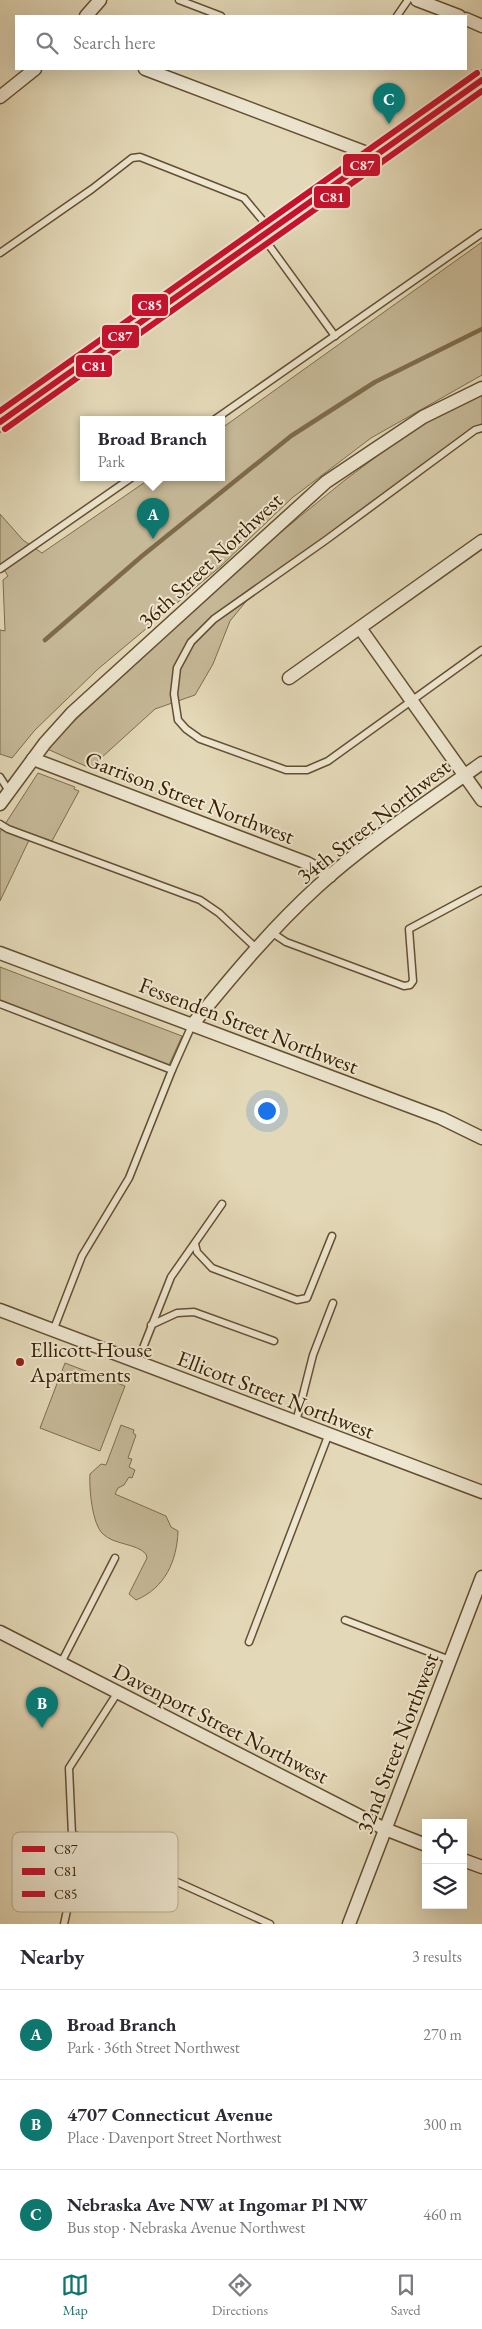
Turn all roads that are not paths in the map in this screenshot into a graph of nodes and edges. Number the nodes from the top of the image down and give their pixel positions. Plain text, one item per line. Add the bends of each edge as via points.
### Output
1 (100, 0) edge
2 (179, 0) edge
3 (408, 0) edge
4 (418, 0) edge
5 (87, 15) edge
6 (218, 15) edge
7 (398, 15) edge
8 (456, 15) edge
9 (467, 19) edge
10 (482, 26) edge
11 (34, 70) edge
12 (148, 70) edge
13 (482, 80) edge
14 (0, 97) edge
15 (375, 156) junction
16 (266, 233) junction
17 (482, 233) edge
18 (0, 253) edge
19 (335, 336) junction
20 (482, 388) edge
21 (220, 416) edge
22 (0, 422) edge
23 (482, 428) edge
24 (127, 481) edge
25 (482, 541) edge
26 (0, 569) edge
27 (360, 628) junction
28 (482, 650) edge
29 (289, 678) dead end
30 (412, 700) junction
31 (33, 759) junction
32 (482, 763) edge
33 (465, 775) junction
34 (0, 777) edge
35 (9, 791) junction
36 (482, 800) edge
37 (0, 804) edge
38 (0, 824) edge
39 (330, 876) junction
40 (482, 890) edge
41 (271, 932) junction
42 (256, 948) junction
43 (0, 953) edge
44 (0, 1004) edge
45 (192, 1025) junction
46 (172, 1070) junction
47 (482, 1138) edge
48 (222, 1204) dead end
49 (332, 1236) dead end
50 (195, 1244) junction
51 (333, 1303) dead end
52 (0, 1310) edge
53 (151, 1325) junction
54 (53, 1331) junction
55 (274, 1341) dead end
56 (137, 1363) junction
57 (295, 1423) junction
58 (328, 1436) junction
59 (482, 1492) edge
60 (115, 1558) dead end
61 (482, 1577) edge
62 (345, 1620) dead end
63 (0, 1632) edge
64 (249, 1642) dead end
65 (450, 1660) junction
66 (61, 1663) junction
67 (118, 1692) junction
68 (385, 1829) junction
69 (72, 1832) edge
70 (422, 1843) edge
71 (467, 1861) edge
72 (482, 1867) edge
73 (178, 1883) edge
74 (270, 1924) edge
75 (349, 1924) edge

1 - 5 street
2 - 6 lane
3 - 7 lane
4 - 8 street
9 - 10 street
11 - 14 street
12 - 15 street
13 - 15 main road
15 - 16 main road
16 - 18 lane via 244,198 140,156 132,158
16 - 19 lane
16 - 22 main road
17 - 19 lane
19 - 21 lane
20 - 31 street, 36th Street Northwest via 415,422 322,486 77,708
23 - 30 lane via 214,619 191,642 177,668 174,694 178,720 186,730 200,739 286,770 307,770 328,761
24 - 26 lane
25 - 27 street
27 - 29 street
27 - 30 street
28 - 30 lane
30 - 33 street
31 - 35 street, 36th Street Northwest
31 - 39 street, Garrison Street Northwest via 307,863
32 - 33 street, 34th Street Northwest
33 - 36 street
33 - 39 street, 34th Street Northwest
34 - 35 lane
35 - 37 street, 36th Street Northwest
38 - 42 lane via 200,900
39 - 41 street, 34th Street Northwest
40 - 41 lane via 409,929 413,981 410,985 404,986 286,942
41 - 42 street, 34th Street Northwest
42 - 45 street, 34th Street Northwest
43 - 45 street, Fessenden Street Northwest
44 - 46 lane
45 - 46 lane
45 - 47 street, Fessenden Street Northwest via 432,1115
46 - 54 lane via 129,1178 82,1256
48 - 50 lane
49 - 50 lane via 307,1298 297,1300 212,1268 197,1252
50 - 53 lane via 171,1277
51 - 57 lane via 313,1355
52 - 54 street, Ellicott Street Northwest
53 - 55 lane via 177,1313 194,1312
53 - 56 lane
54 - 56 street, Ellicott Street Northwest
56 - 57 street, Ellicott Street Northwest
57 - 58 street, Ellicott Street Northwest
58 - 59 street, Ellicott Street Northwest
58 - 64 lane
60 - 66 lane
61 - 65 street, 32nd Street Northwest
62 - 65 lane
63 - 66 street, Davenport Street Northwest
65 - 68 street, 32nd Street Northwest
66 - 67 street, Davenport Street Northwest
67 - 68 street, Davenport Street Northwest
67 - 69 lane via 69,1768
68 - 70 street, Davenport Street Northwest
68 - 75 street, 32nd Street Northwest
71 - 72 street
73 - 74 lane

